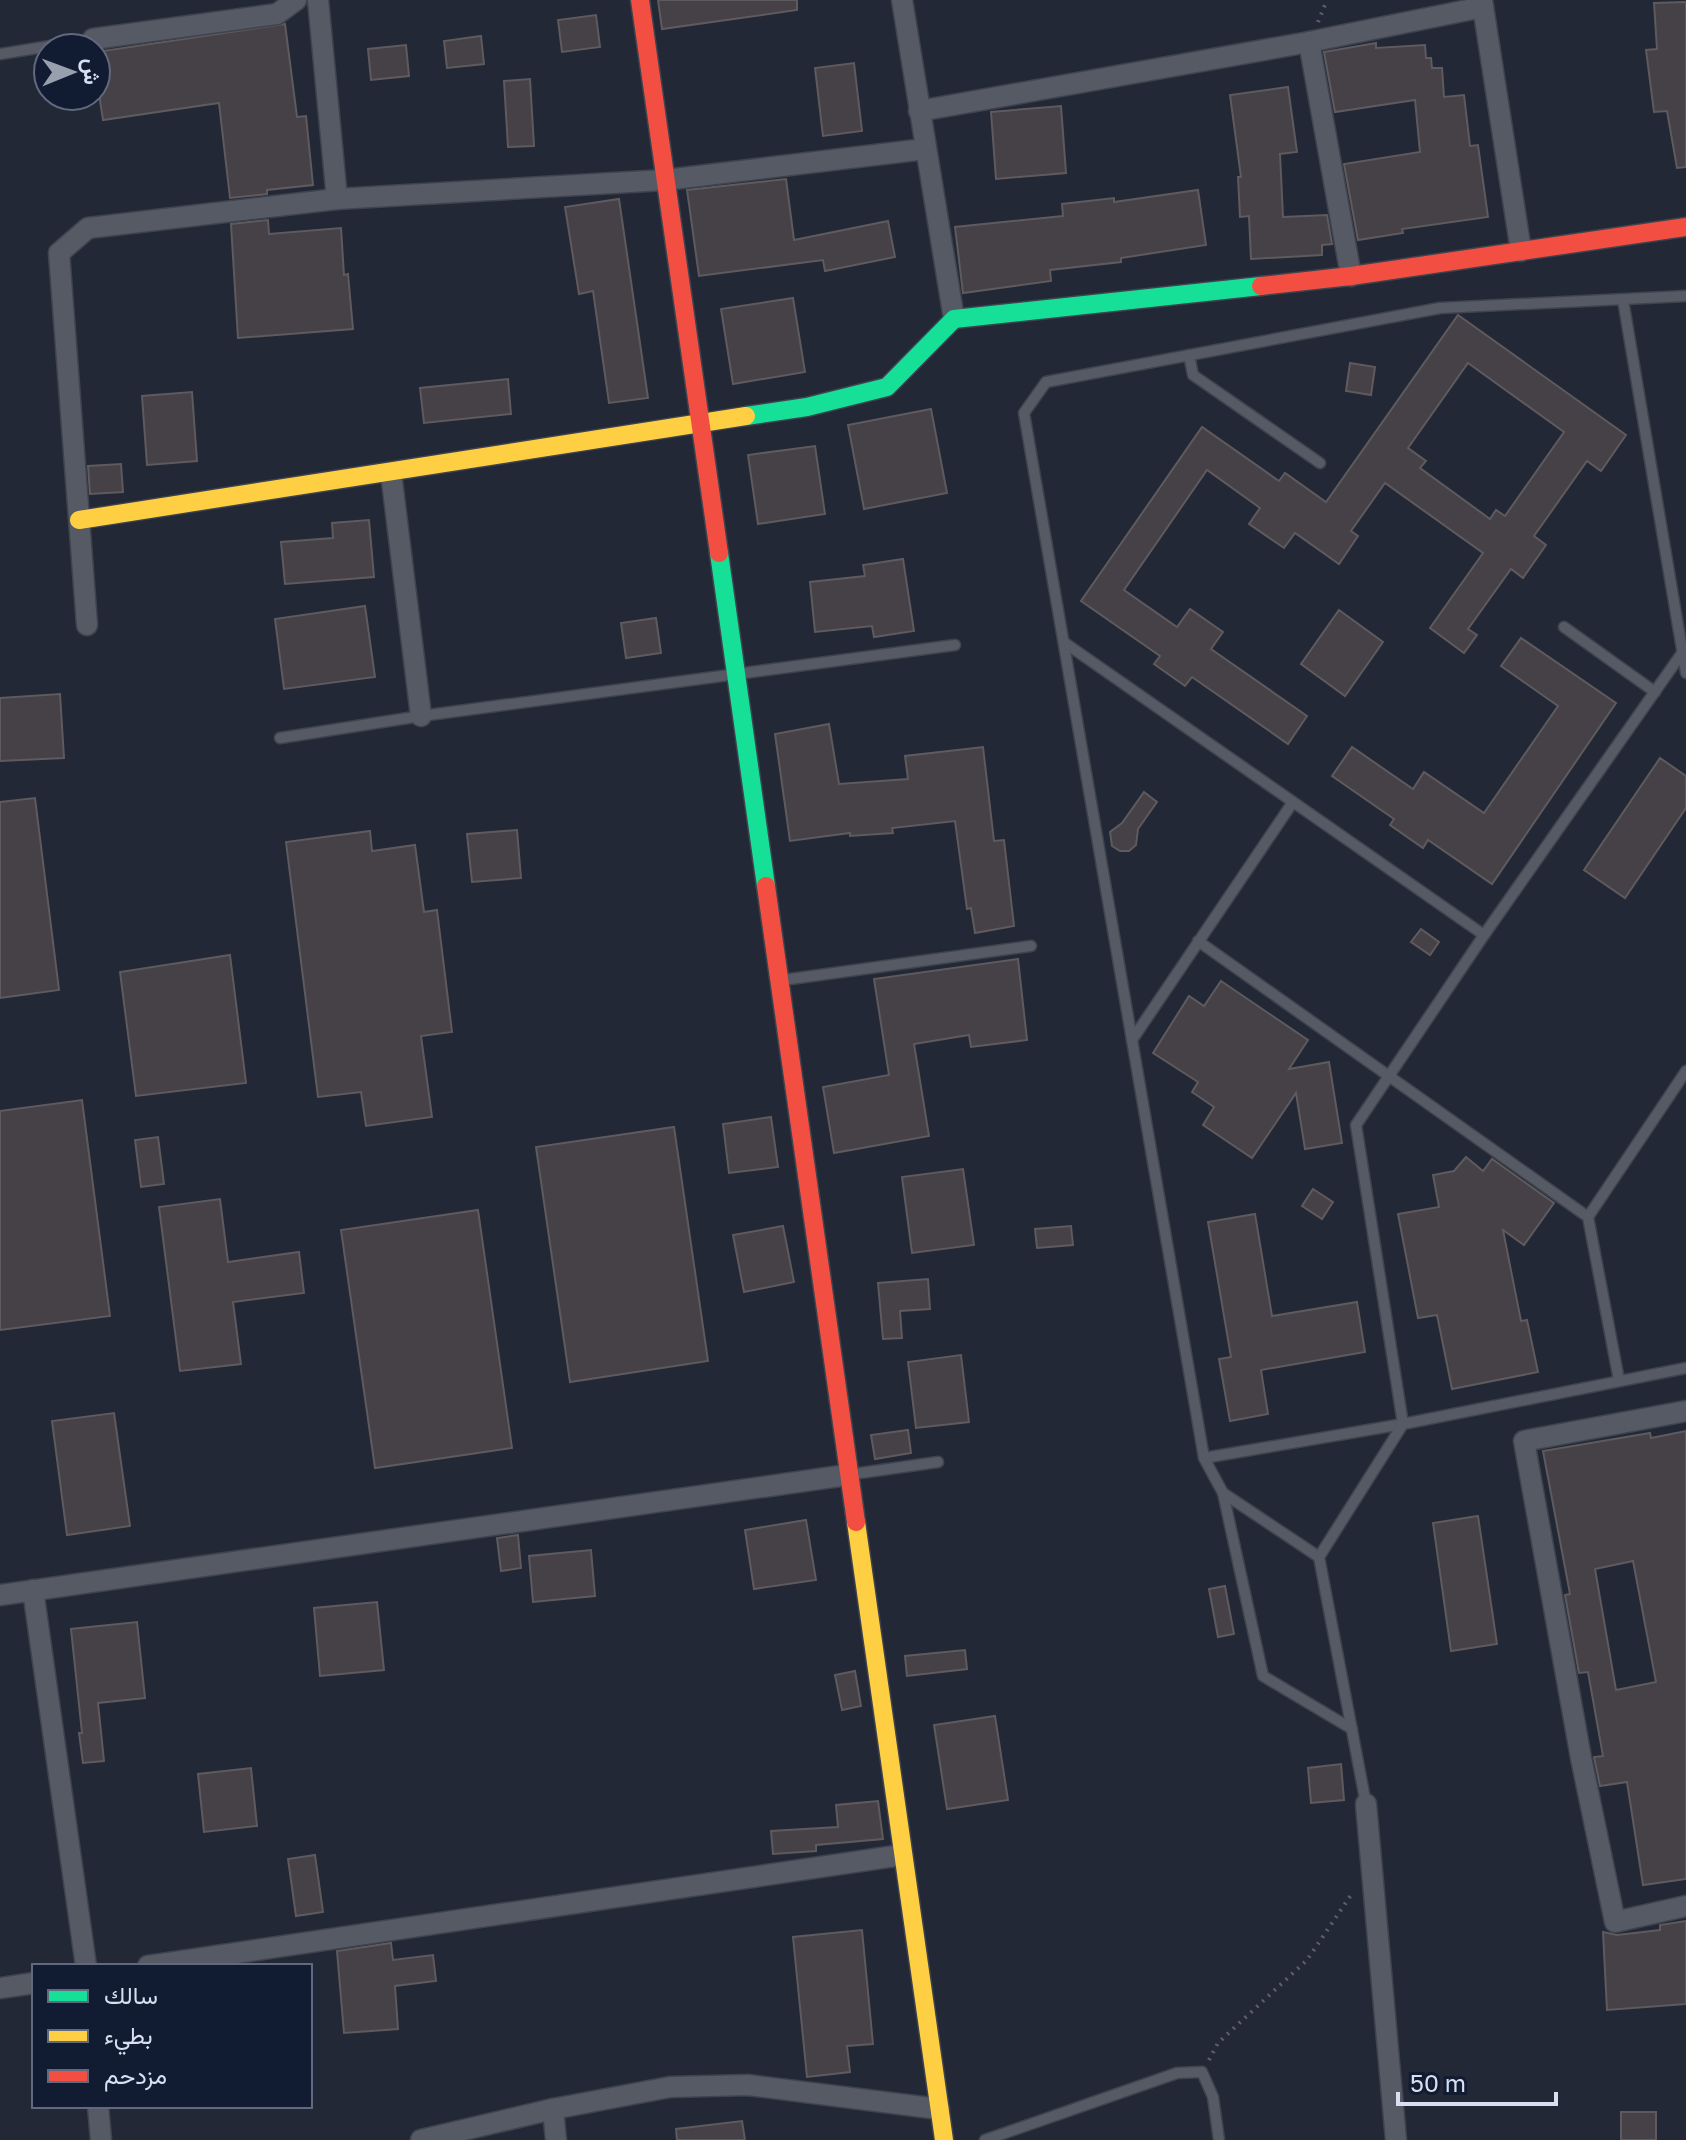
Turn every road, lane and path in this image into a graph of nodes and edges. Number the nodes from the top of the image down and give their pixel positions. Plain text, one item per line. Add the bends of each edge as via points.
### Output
1 (296, 0) edge
2 (318, 0) edge
3 (640, 0) edge
4 (902, 0) edge
5 (1482, 4) edge
6 (112, 36) edge
7 (1309, 42) junction
8 (32, 49) edge
9 (0, 54) edge
10 (919, 111) junction
11 (925, 149) junction
12 (665, 180) junction
13 (337, 199) junction
14 (1686, 227) edge
15 (1521, 251) junction
16 (1351, 276) junction
17 (1686, 296) edge
18 (1623, 300) junction
19 (954, 319) junction
20 (1189, 355) junction
21 (699, 424) junction
22 (1320, 463) dead end
23 (391, 473) junction
24 (79, 520) junction
25 (87, 625) dead end
26 (1564, 627) dead end
27 (1065, 643) junction
28 (955, 645) dead end
29 (1682, 653) junction
30 (1686, 673) edge
31 (734, 676) junction
32 (1655, 692) junction
33 (421, 716) junction
34 (280, 738) dead end
35 (1293, 802) junction
36 (1484, 935) junction
37 (1198, 941) junction
38 (1031, 946) dead end
39 (777, 981) junction
40 (1132, 1040) junction
41 (1686, 1071) edge
42 (1389, 1076) junction
43 (1588, 1217) junction
44 (1686, 1368) edge
45 (1619, 1380) junction
46 (1686, 1411) edge
47 (1403, 1424) junction
48 (1204, 1458) junction
49 (938, 1462) dead end
50 (847, 1475) junction
51 (1223, 1493) junction
52 (1319, 1557) junction
53 (33, 1590) junction
54 (0, 1595) edge
55 (1352, 1729) junction
56 (1366, 1804) joint
57 (902, 1855) junction
58 (1372, 1868) junction
59 (1686, 1906) edge
60 (86, 1964) edge
61 (162, 1964) edge
62 (32, 1983) edge
63 (0, 1988) edge
64 (1202, 2072) junction
65 (98, 2108) edge
66 (553, 2109) junction
67 (939, 2109) junction
68 (101, 2140) edge
69 (421, 2140) edge
70 (556, 2140) edge
71 (944, 2140) edge
72 (985, 2140) edge
73 (1219, 2140) edge
74 (1396, 2140) edge

1 - 6 street via 277,14
2 - 13 street
3 - 12 street
4 - 10 street
5 - 7 street
5 - 15 street
7 - 10 street
7 - 16 street
8 - 9 lane
10 - 11 street
11 - 12 street
11 - 19 street
12 - 13 street
12 - 21 street
13 - 24 street via 88,228 59,253
14 - 15 street
15 - 16 street
16 - 19 street
17 - 18 lane
18 - 20 lane via 1440,308
18 - 29 lane
19 - 21 street via 887,387 807,407
20 - 22 lane via 1193,375
20 - 27 lane via 1046,382 1024,413
21 - 23 street
21 - 31 street
23 - 24 street
23 - 33 street
24 - 25 street
26 - 32 lane
27 - 35 lane
27 - 40 lane
28 - 31 lane
29 - 30 lane
29 - 32 lane
31 - 33 lane
31 - 39 street
32 - 36 lane
33 - 34 lane
35 - 36 lane
35 - 37 lane
36 - 42 lane
37 - 40 lane
37 - 42 lane
38 - 39 lane
39 - 50 street
40 - 48 lane
41 - 43 lane
42 - 43 lane
42 - 47 lane via 1356,1125
43 - 45 lane
44 - 45 lane
45 - 47 lane
46 - 59 street via 1524,1441 1615,1922
47 - 48 lane
47 - 52 lane
48 - 51 lane
49 - 50 lane
50 - 53 street
50 - 57 street
51 - 52 lane
51 - 55 lane via 1263,1676
52 - 55 lane
53 - 54 street
53 - 60 street
55 - 56 lane
56 - 58 street
57 - 61 street
57 - 67 street
58 - 64 path via 1307,1960 1218,2043
58 - 74 street
62 - 63 street
64 - 72 lane via 1177,2073
64 - 73 lane via 1213,2097
65 - 68 street
66 - 67 street via 670,2087 748,2085
66 - 69 street
66 - 70 street
67 - 71 street

